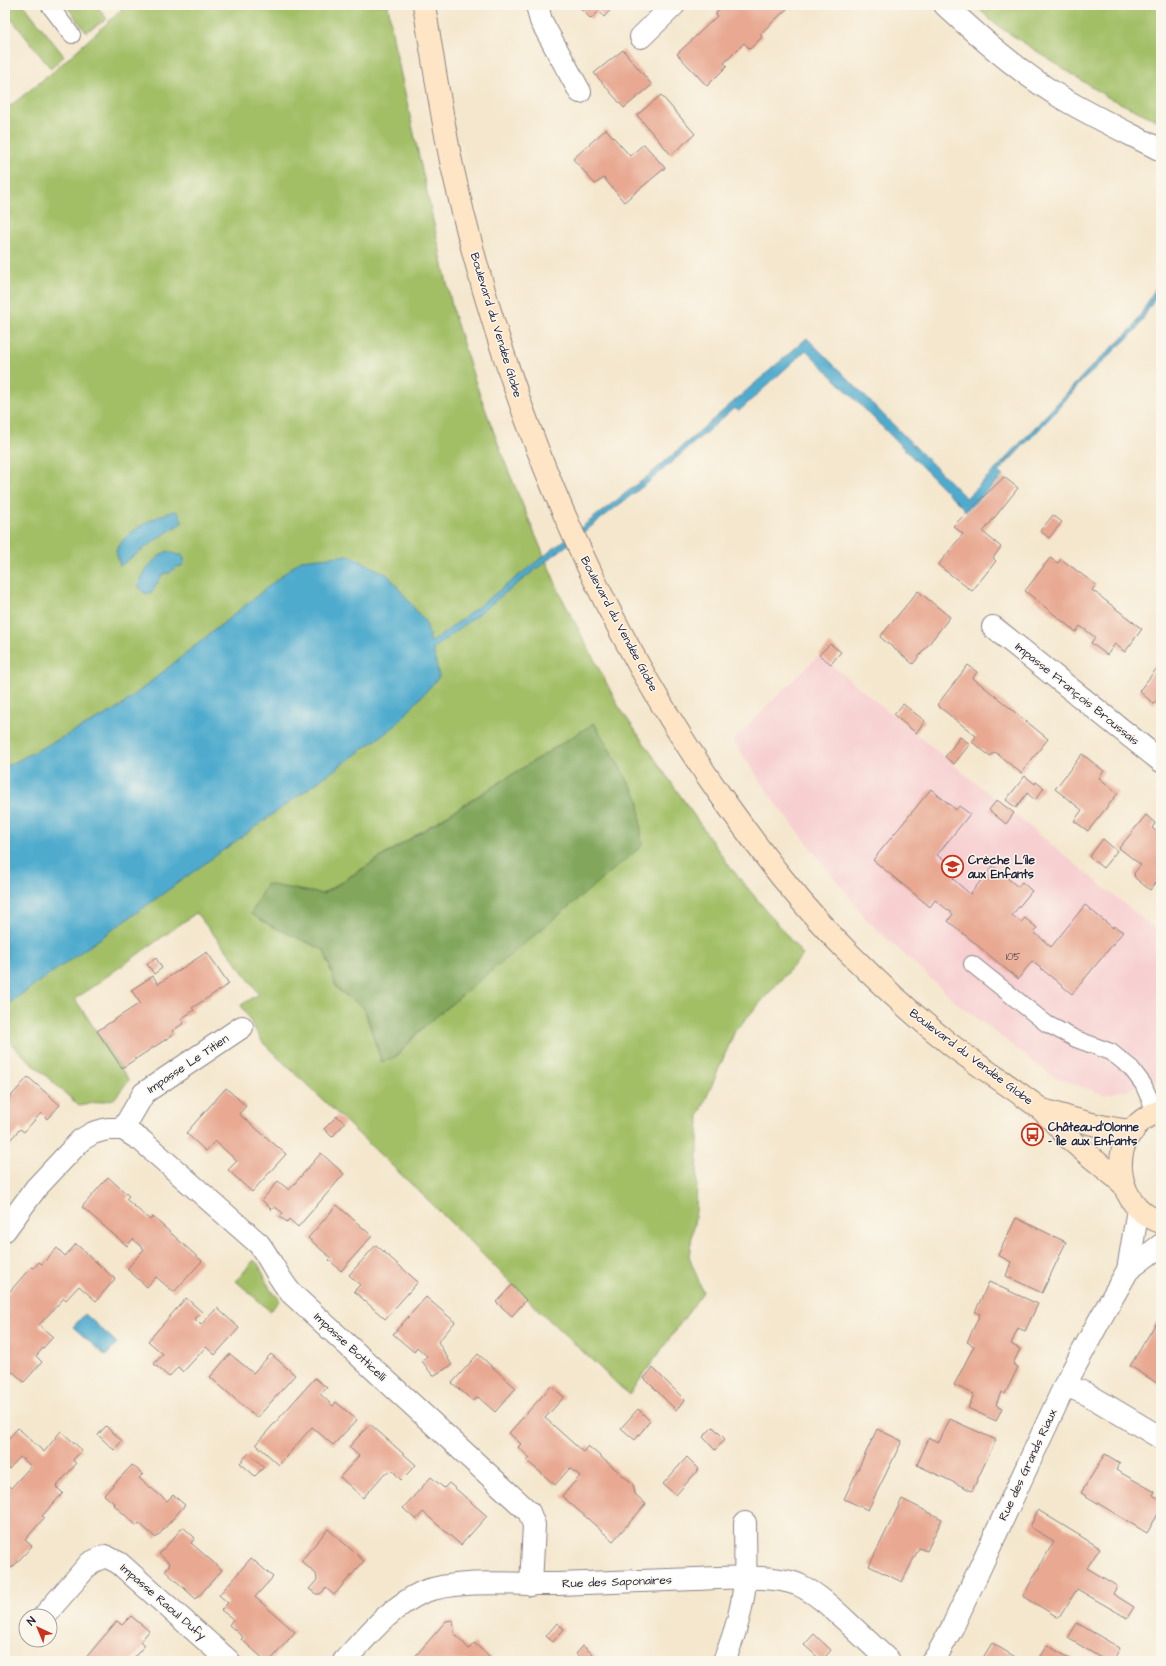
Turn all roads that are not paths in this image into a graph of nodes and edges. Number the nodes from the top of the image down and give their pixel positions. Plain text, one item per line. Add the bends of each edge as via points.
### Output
1 (49, 5) edge
2 (424, 5) edge
3 (537, 5) edge
4 (674, 5) edge
5 (945, 5) edge
6 (72, 35) dead end
7 (640, 37) dead end
8 (580, 92) dead end
9 (1161, 150) edge
10 (993, 627) dead end
11 (1161, 761) edge
12 (972, 964) dead end
13 (242, 1027) dead end
14 (1042, 1110) junction
15 (1158, 1112) edge
16 (123, 1129) junction
17 (1133, 1130) junction
18 (1122, 1183) junction
19 (1138, 1209) junction
20 (1161, 1222) edge
21 (5, 1230) edge
22 (1161, 1245) edge
23 (1128, 1270) junction
24 (1066, 1385) junction
25 (1161, 1438) edge
26 (746, 1524) dead end
27 (745, 1578) junction
28 (531, 1585) junction
29 (51, 1608) edge
30 (229, 1661) edge
31 (344, 1661) edge
32 (724, 1661) edge
33 (889, 1661) edge
34 (932, 1661) edge

1 - 6 lane
2 - 14 main road, Boulevard du Vendée Globe via 452,163 474,255 504,355 563,512 602,594 645,674 686,744 743,827 823,926 928,1027
3 - 8 street via 541,21
4 - 7 street
5 - 9 street via 1017,66 1060,97
10 - 11 street, Impasse François Broussais
12 - 15 lane via 1047,1024 1076,1039 1111,1052 1131,1068 1144,1084
13 - 16 street, Impasse Le Titien via 144,1093
14 - 17 main road, Boulevard du Vendée Globe via 1109,1129
14 - 18 main road, Boulevard du Vendée Globe via 1072,1141
15 - 17 main road via 1143,1120
16 - 21 street via 106,1129 81,1140 36,1188
16 - 28 street, Impasse Botticelli via 142,1141 259,1244 282,1284 291,1293 529,1512 534,1525
17 - 18 main road via 1124,1146 1120,1165
18 - 19 main road via 1128,1197
19 - 20 main road
19 - 23 street, Rue des Grands Riaux
22 - 23 street, Rue des Grands Riaux
23 - 24 street, Rue des Grands Riaux
24 - 25 street via 1087,1394
24 - 34 street, Rue des Grands Riaux via 952,1628
26 - 27 street
27 - 28 street, Rue des Saponaires
27 - 32 street via 734,1637
27 - 33 street, Rue des Saponaires via 782,1581 810,1591
28 - 31 street, Rue des Saponaires via 452,1585 424,1592 382,1620
29 - 30 street, Impasse Raoul Dufy via 90,1563 105,1556 119,1563

